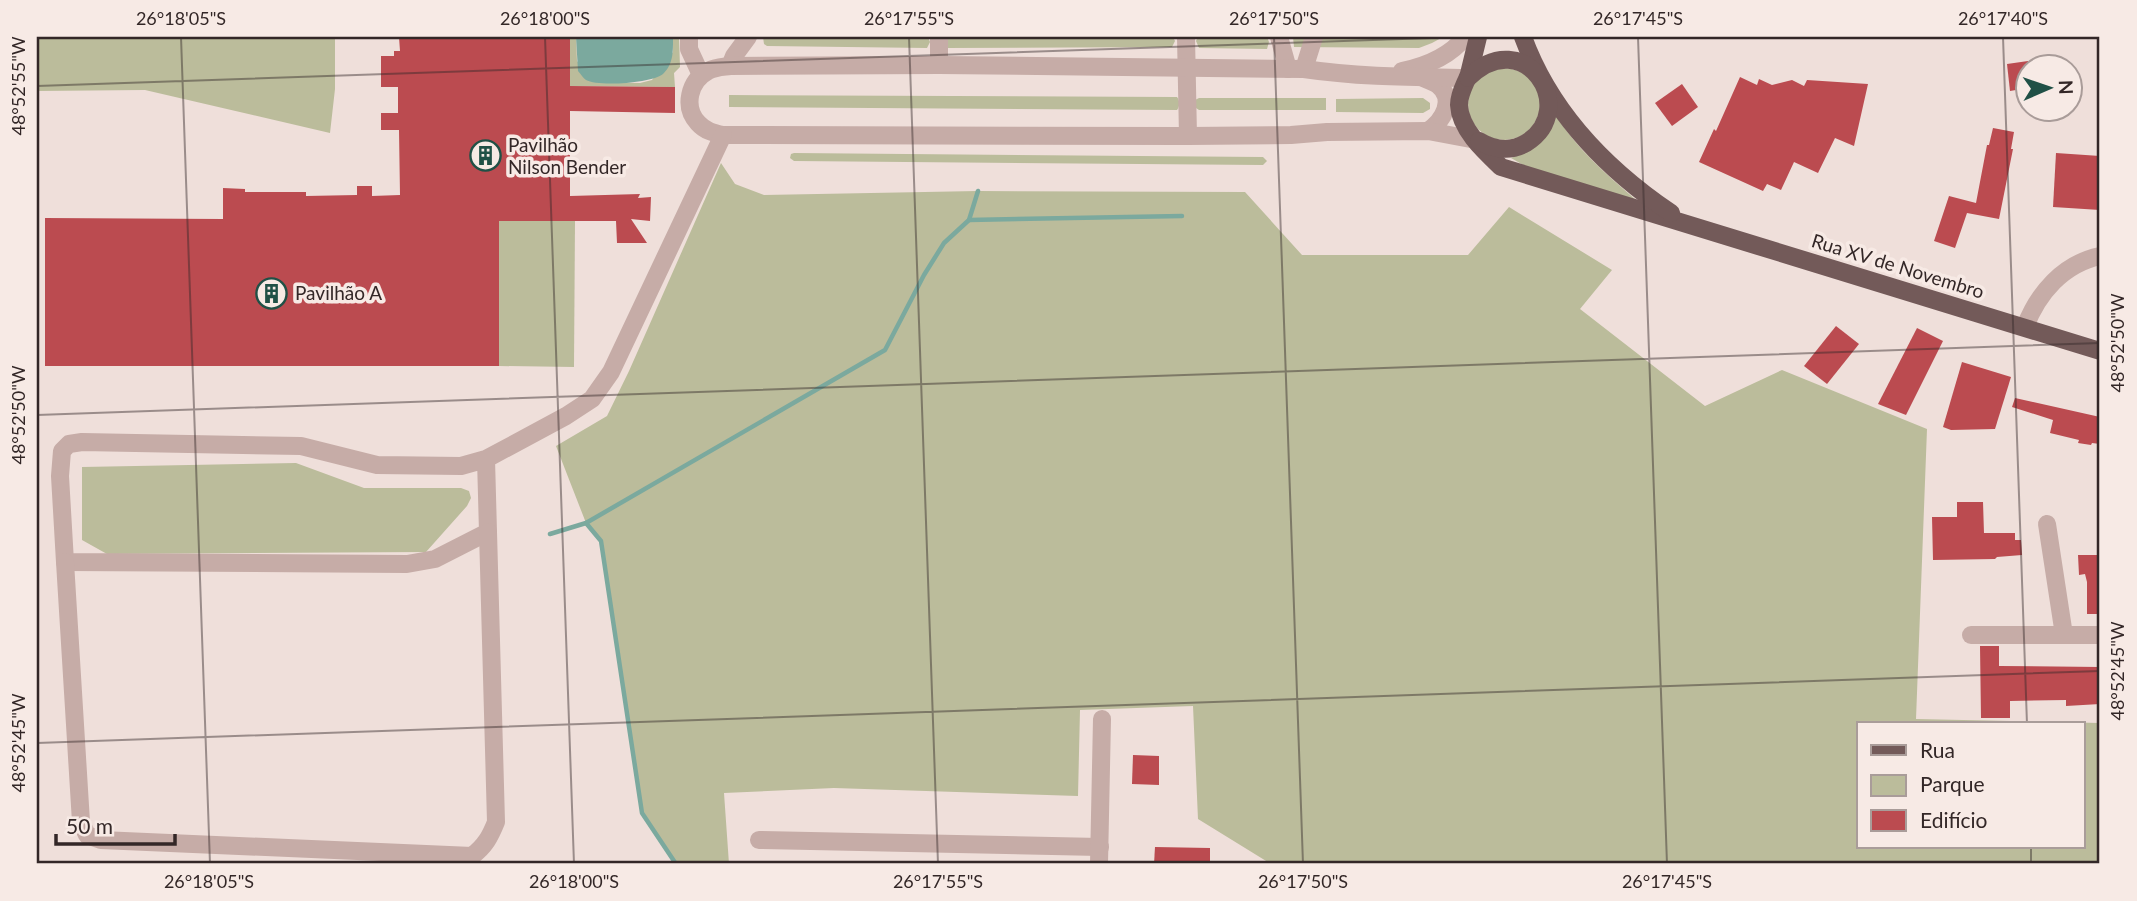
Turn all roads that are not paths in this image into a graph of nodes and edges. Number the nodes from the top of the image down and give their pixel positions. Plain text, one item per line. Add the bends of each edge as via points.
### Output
1 (689, 37) edge
2 (748, 37) edge
3 (939, 37) edge
4 (1186, 37) edge
5 (1279, 37) edge
6 (1314, 37) edge
7 (1465, 37) edge
8 (1478, 37) edge
9 (1522, 37) edge
10 (939, 65) junction
11 (730, 66) junction
12 (1186, 68) junction
13 (1296, 69) junction
14 (701, 75) junction
15 (1385, 75) junction
16 (1422, 77) junction
17 (1468, 78) junction
18 (1543, 82) junction
19 (1428, 131) junction
20 (723, 135) junction
21 (1188, 136) junction
22 (1476, 140) junction
23 (1682, 221) junction
24 (2100, 256) edge
25 (2025, 327) junction
26 (2100, 351) edge
27 (486, 459) junction
28 (2047, 524) dead end
29 (488, 532) junction
30 (65, 562) junction
31 (1970, 635) dead end
32 (2064, 635) junction
33 (2100, 635) edge
34 (1102, 719) dead end
35 (759, 840) dead end
36 (1100, 856) edge

1 - 14 street
2 - 11 street
3 - 10 street
4 - 12 street
5 - 13 street
6 - 13 street
7 - 15 street via 1453,50 1429,63
8 - 17 main road, Rua XV de Novembro
9 - 18 main road, Rua XV de Novembro
10 - 11 street
10 - 12 street
11 - 14 street
12 - 13 street
12 - 21 street
13 - 15 street
14 - 20 street via 689,99 691,111 698,123
15 - 16 street
16 - 17 street
16 - 19 street via 1441,86 1446,99 1446,112
17 - 18 main road via 1478,67 1506,59 1521,62
17 - 22 main road, Rua XV de Novembro via 1461,90 1460,110
18 - 22 main road via 1548,112 1533,138 1505,149
18 - 23 main road, Rua XV de Novembro via 1601,157
19 - 21 street
19 - 22 street
20 - 21 street
20 - 27 street via 611,372 592,400
22 - 23 main road, Rua XV de Novembro via 1510,171
23 - 25 main road, Rua XV de Novembro
24 - 25 street via 2058,277 2032,307
25 - 26 main road, Rua XV de Novembro
27 - 29 street
27 - 30 street via 461,466 377,465 301,446 69,443 62,451 60,476
28 - 32 street
29 - 30 street via 435,559 407,564
29 - 30 street via 496,822 491,836 472,856 101,840 87,835 80,822
31 - 32 street
32 - 33 street
34 - 36 street
35 - 36 street

